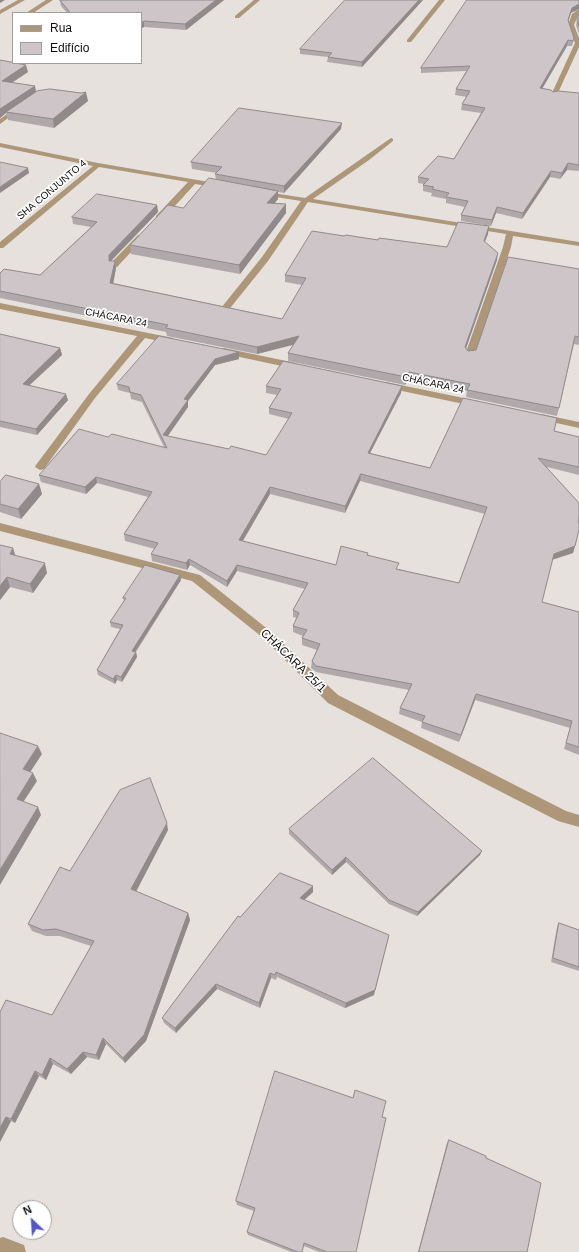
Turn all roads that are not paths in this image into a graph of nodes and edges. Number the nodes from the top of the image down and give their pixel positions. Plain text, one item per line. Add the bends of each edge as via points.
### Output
1 (22, 0) edge
2 (50, 0) edge
3 (256, 0) edge
4 (442, 0) edge
5 (579, 11) edge
6 (0, 12) edge
7 (31, 12) edge
8 (237, 17) dead end
9 (409, 41) dead end
10 (554, 95) edge
11 (27, 102) edge
12 (0, 122) edge
13 (391, 140) dead end
14 (0, 145) edge
15 (98, 165) junction
16 (193, 181) junction
17 (231, 187) edge
18 (254, 191) edge
19 (306, 200) junction
20 (510, 233) junction
21 (579, 244) edge
22 (0, 246) edge
23 (114, 265) edge
24 (0, 306) edge
25 (224, 310) edge
26 (143, 335) junction
27 (182, 343) edge
28 (213, 349) edge
29 (470, 355) edge
30 (307, 369) edge
31 (377, 383) edge
32 (486, 406) edge
33 (532, 416) edge
34 (579, 425) edge
35 (40, 466) dead end
36 (0, 527) edge
37 (579, 821) edge

1 - 6 street
2 - 7 street
3 - 8 street
4 - 9 street
5 - 10 street via 575,14 571,26 578,43
11 - 12 street
13 - 19 street
14 - 15 street
15 - 16 street
15 - 22 street, SHA CONJUNTO 4
16 - 17 street
16 - 23 street
18 - 19 street
19 - 20 street
19 - 25 street via 265,259
20 - 21 street
20 - 29 street
24 - 26 street, CHÁCARA 24
26 - 27 street, CHÁCARA 24
26 - 35 street via 92,396
28 - 30 street
31 - 32 street, CHÁCARA 24
33 - 34 street
36 - 37 street, CHÁCARA 25/1 via 196,578 266,634 333,699 563,817

